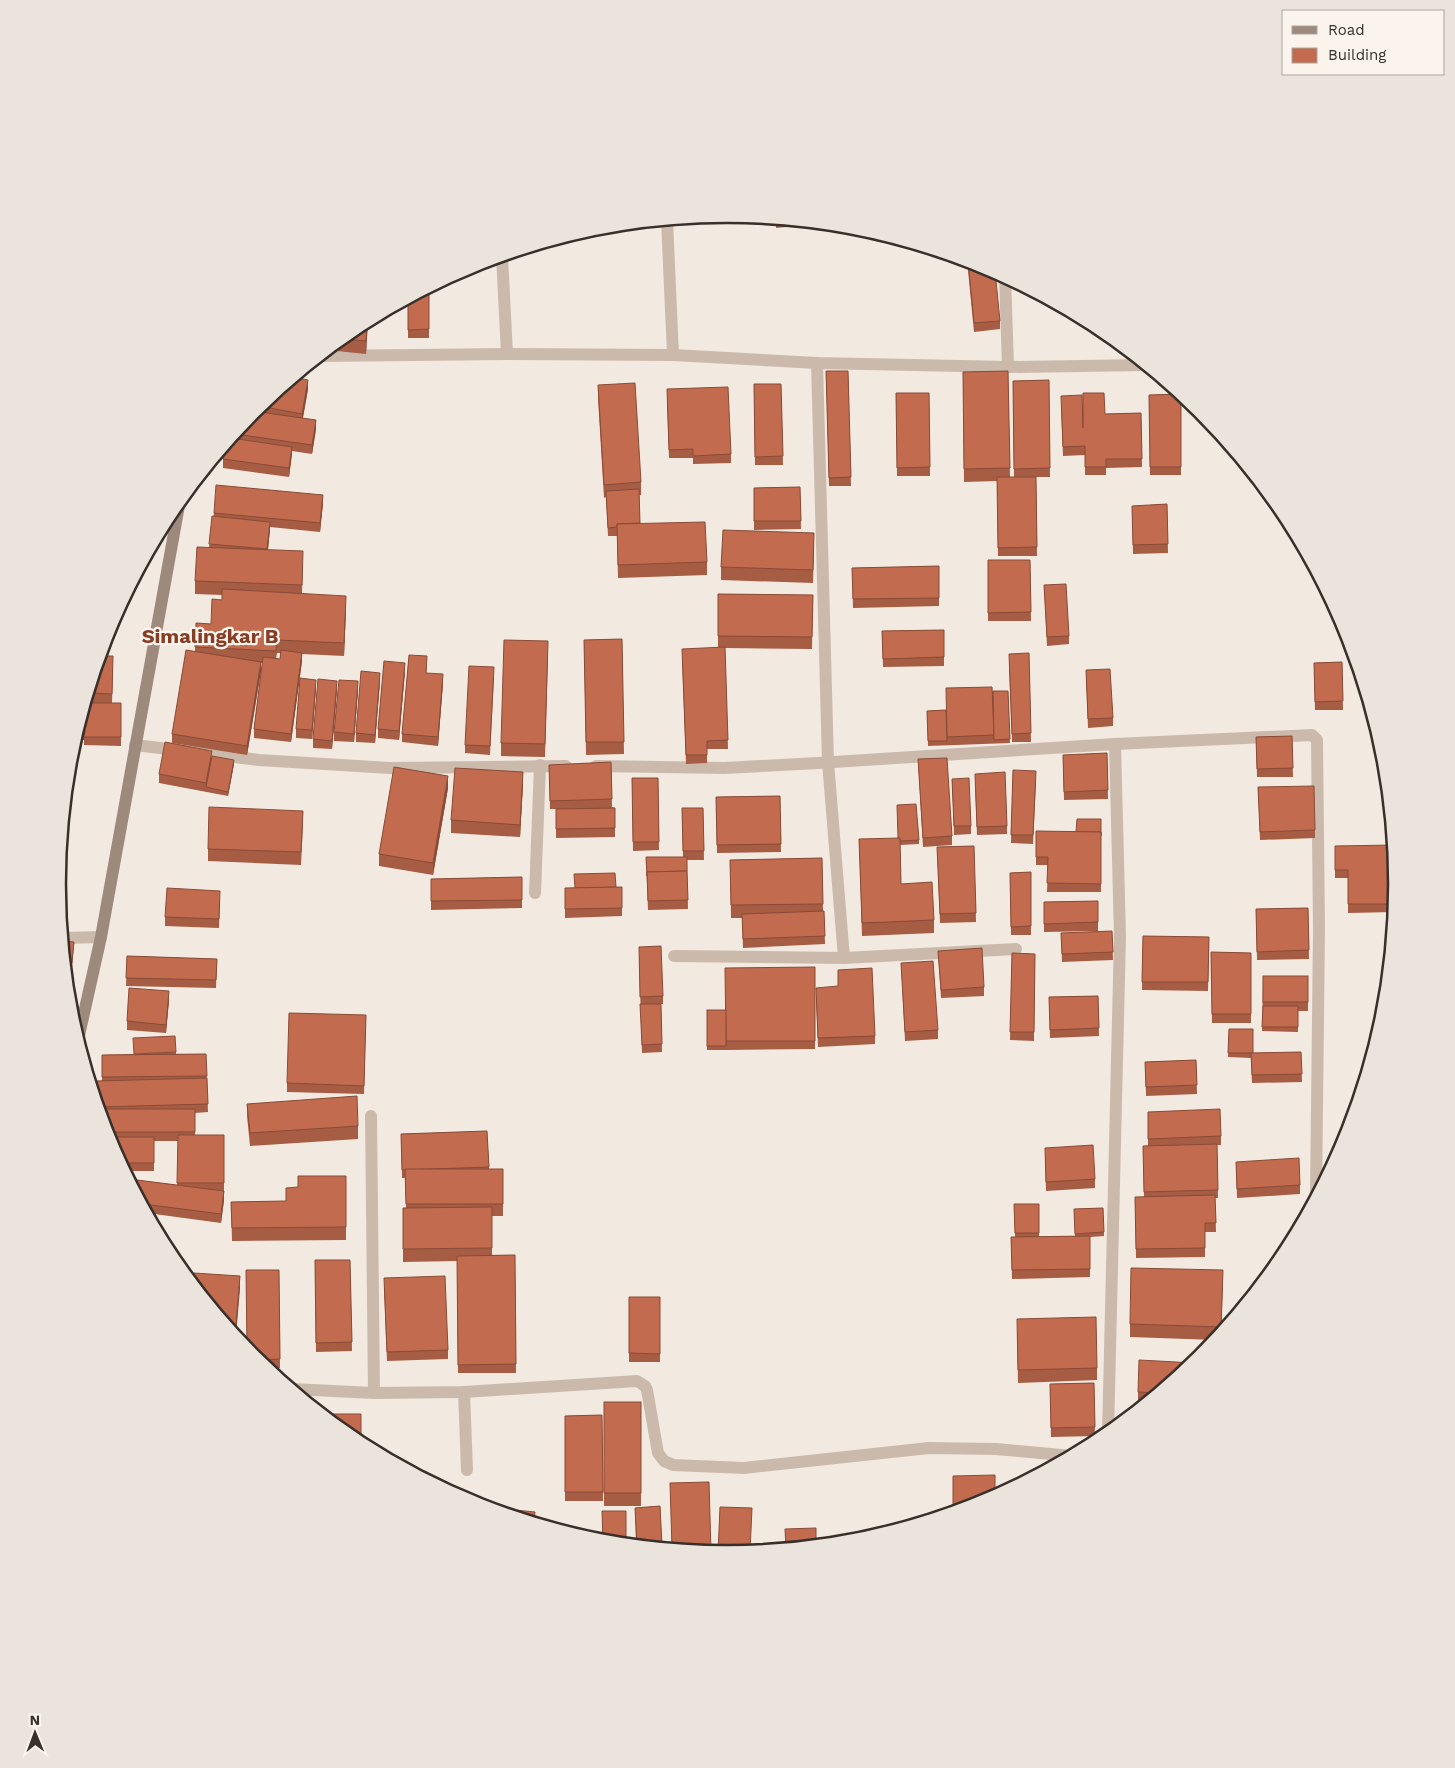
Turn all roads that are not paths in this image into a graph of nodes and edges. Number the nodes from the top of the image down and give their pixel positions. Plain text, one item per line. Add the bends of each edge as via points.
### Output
1 (667, 226) edge
2 (502, 263) edge
3 (1005, 284) edge
4 (507, 354) junction
5 (673, 355) junction
6 (329, 356) edge
7 (817, 363) junction
8 (1137, 365) edge
9 (1008, 367) junction
10 (176, 519) edge
11 (1115, 744) junction
12 (135, 745) junction
13 (828, 762) junction
14 (540, 765) junction
15 (535, 893) dead end
16 (69, 938) edge
17 (100, 938) junction
18 (1016, 949) dead end
19 (674, 956) dead end
20 (844, 958) junction
21 (82, 1024) edge
22 (371, 1116) dead end
23 (1316, 1185) edge
24 (302, 1389) edge
25 (464, 1392) junction
26 (374, 1393) junction
27 (1108, 1425) edge
28 (1061, 1455) edge
29 (467, 1470) dead end

1 - 5 street
2 - 4 street
3 - 9 street
4 - 5 street
4 - 6 street
5 - 7 street
7 - 9 street
7 - 13 street
8 - 9 street
10 - 12 main road
11 - 13 street
11 - 23 street via 1312,735 1316,740 1319,930
11 - 27 street via 1120,936
12 - 14 street via 259,760 390,768
12 - 17 main road
13 - 14 street via 724,768
13 - 20 street
14 - 15 street
16 - 17 street
17 - 21 main road
18 - 20 street
19 - 20 street
22 - 26 street
24 - 26 street
25 - 26 street
25 - 28 street via 637,1381 648,1390 658,1453 673,1465 744,1468 929,1448 996,1448
25 - 29 street

